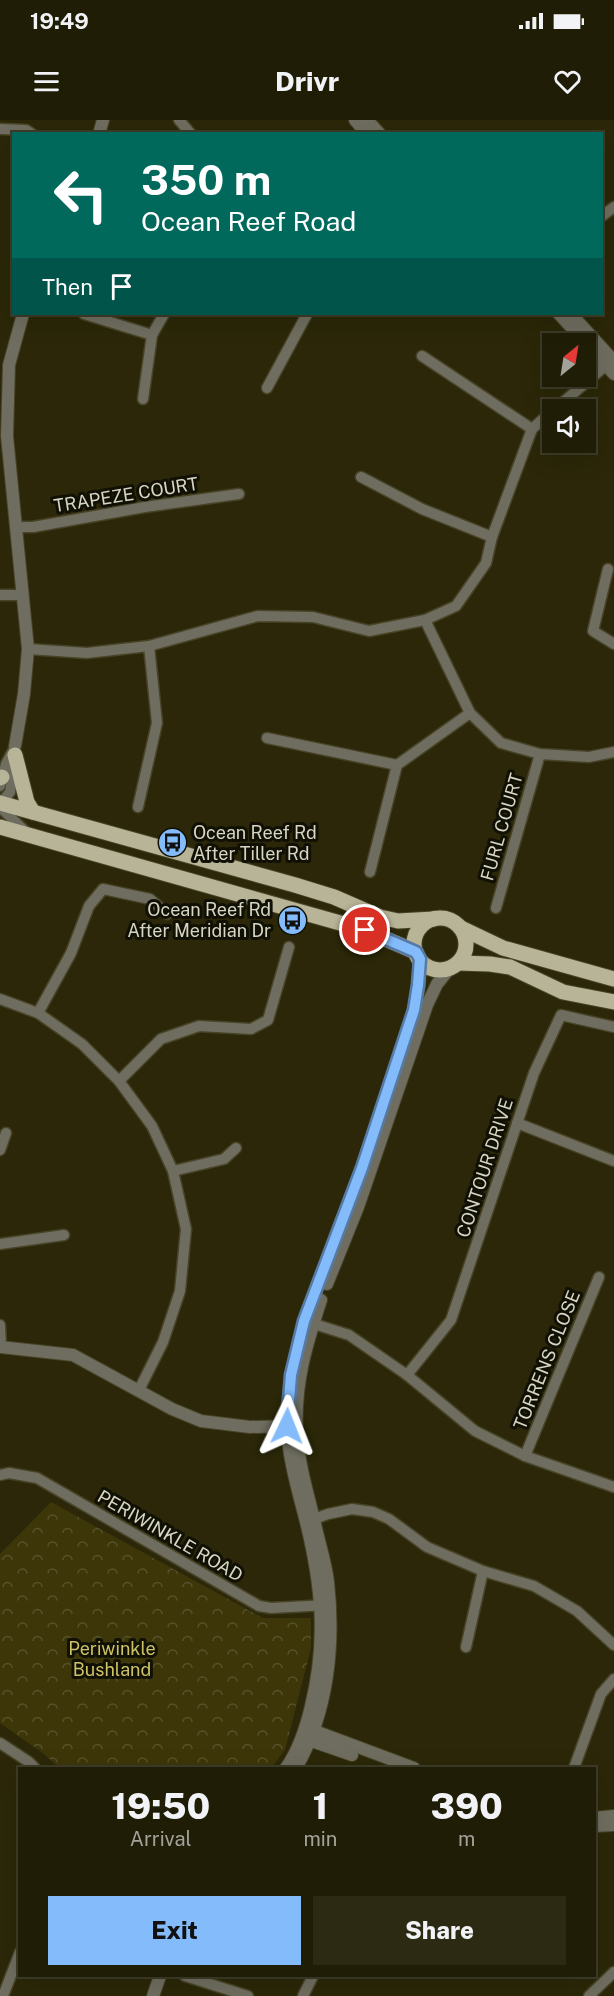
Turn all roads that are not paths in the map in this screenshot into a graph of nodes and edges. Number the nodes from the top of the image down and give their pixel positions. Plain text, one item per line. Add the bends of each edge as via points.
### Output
1 (179, 120) edge
2 (355, 120) edge
3 (367, 120) edge
4 (0, 129) edge
5 (30, 132) edge
6 (189, 132) edge
7 (366, 132) edge
8 (378, 132) edge
9 (23, 315) edge
10 (87, 315) edge
11 (163, 315) edge
12 (307, 315) edge
13 (560, 315) edge
14 (572, 315) edge
15 (153, 335) junction
16 (422, 356) dead end
17 (611, 365) edge
18 (267, 388) dead end
19 (143, 399) dead end
20 (567, 399) edge
21 (542, 420) edge
22 (532, 429) junction
23 (3, 436) edge
24 (361, 477) dead end
25 (239, 494) dead end
26 (17, 527) junction
27 (492, 537) junction
28 (608, 569) dead end
29 (0, 595) edge
30 (23, 595) junction
31 (425, 620) junction
32 (614, 644) edge
33 (149, 646) junction
34 (28, 649) junction
35 (470, 713) junction
36 (267, 738) dead end
37 (15, 751) junction
38 (614, 752) edge
39 (540, 754) junction
40 (397, 765) junction
41 (1, 780) edge
42 (0, 802) edge
43 (138, 807) dead end
44 (33, 812) junction
45 (0, 827) edge
46 (32, 837) junction
47 (370, 872) dead end
48 (496, 908) dead end
49 (167, 915) dead end
50 (434, 919) junction
51 (461, 928) junction
52 (289, 947) dead end
53 (418, 956) junction
54 (454, 965) junction
55 (614, 980) edge
56 (0, 999) edge
57 (614, 1002) edge
58 (38, 1013) junction
59 (614, 1027) edge
60 (119, 1081) junction
61 (517, 1123) junction
62 (6, 1133) dead end
63 (236, 1148) dead end
64 (0, 1150) edge
65 (614, 1161) edge
66 (173, 1171) junction
67 (64, 1235) dead end
68 (0, 1244) edge
69 (599, 1277) dead end
70 (309, 1322) junction
71 (0, 1325) edge
72 (0, 1347) edge
73 (407, 1375) junction
74 (139, 1390) junction
75 (292, 1426) junction
76 (525, 1456) junction
77 (0, 1475) edge
78 (614, 1487) edge
79 (310, 1520) junction
80 (483, 1571) junction
81 (325, 1605) junction
82 (614, 1645) edge
83 (466, 1647) dead end
84 (614, 1679) edge
85 (307, 1734) junction
86 (0, 1743) edge
87 (34, 1767) edge
88 (287, 1767) edge
89 (296, 1767) edge
90 (388, 1767) edge
91 (411, 1767) edge
92 (574, 1767) edge
93 (614, 1816) edge
94 (596, 1818) edge
95 (614, 1825) edge
96 (596, 1826) edge
97 (18, 1957) edge
98 (614, 1972) edge
99 (160, 1977) edge
100 (168, 1977) edge
101 (188, 1977) edge
102 (312, 1977) edge
103 (3, 1996) edge
104 (153, 1996) edge
105 (162, 1996) edge
106 (248, 1996) edge
107 (303, 1996) edge
108 (589, 1996) edge

1 - 6 street
2 - 7 street
3 - 8 street
4 - 5 street
9 - 23 street via 9,364
10 - 15 street
11 - 15 street
12 - 18 street
13 - 17 street
14 - 17 street
15 - 19 street
16 - 22 street
17 - 20 street
21 - 22 street
22 - 27 street
23 - 26 street
24 - 27 street via 422,509
25 - 26 street, TRAPEZE COURT
26 - 30 street
27 - 31 street via 486,563 456,606
28 - 32 street via 593,631
29 - 30 street
30 - 34 street
31 - 33 street via 369,631 313,616 258,616
31 - 35 street
33 - 34 street via 87,653
33 - 43 street via 157,723
34 - 37 street
35 - 39 street via 501,743
35 - 40 street
36 - 40 street
37 - 41 street
37 - 42 street via 10,792
37 - 44 main road
38 - 39 street via 589,757
39 - 48 street, FURL COURT
40 - 47 street
42 - 44 main road
42 - 46 street via 3,810
44 - 50 main road via 320,892 380,917 398,921
45 - 46 main road
46 - 53 main road via 365,930
49 - 58 street via 150,899 103,889 89,906 71,953
50 - 51 main road via 449,920
50 - 53 main road via 420,928 414,944
51 - 54 main road via 466,950
51 - 55 main road via 503,948
52 - 60 street via 268,1020 250,1029 199,1026 161,1040
53 - 54 main road via 434,969
53 - 70 street via 414,1010
54 - 57 main road via 510,968 562,992
54 - 70 street via 437,984 427,1005 358,1207
56 - 58 street
58 - 60 street via 82,1044
59 - 61 street, CONTOUR DRIVE via 561,1015 534,1073
60 - 66 street via 152,1126
61 - 65 street
61 - 73 street, CONTOUR DRIVE via 451,1320
62 - 64 street
63 - 66 street via 224,1159
66 - 74 street via 186,1229 180,1292 164,1342
67 - 68 street
69 - 76 street, TORRENS CLOSE
70 - 73 street via 349,1335
70 - 75 street
71 - 72 street
72 - 74 street via 73,1355
73 - 76 street via 475,1431
74 - 75 street via 201,1421 250,1427
75 - 79 street
76 - 78 street
77 - 81 street, PERIWINKLE ROAD via 37,1479 259,1606
79 - 80 street via 352,1509 373,1512 427,1547
79 - 81 street
80 - 82 street via 534,1586 577,1611
80 - 83 street
81 - 85 street via 321,1656
84 - 92 street via 601,1694
85 - 88 street
85 - 89 street
85 - 90 street
85 - 91 street
86 - 87 street
93 - 94 street
95 - 96 street
97 - 103 street
98 - 108 street
99 - 104 street
100 - 105 street
101 - 106 street
102 - 107 street

